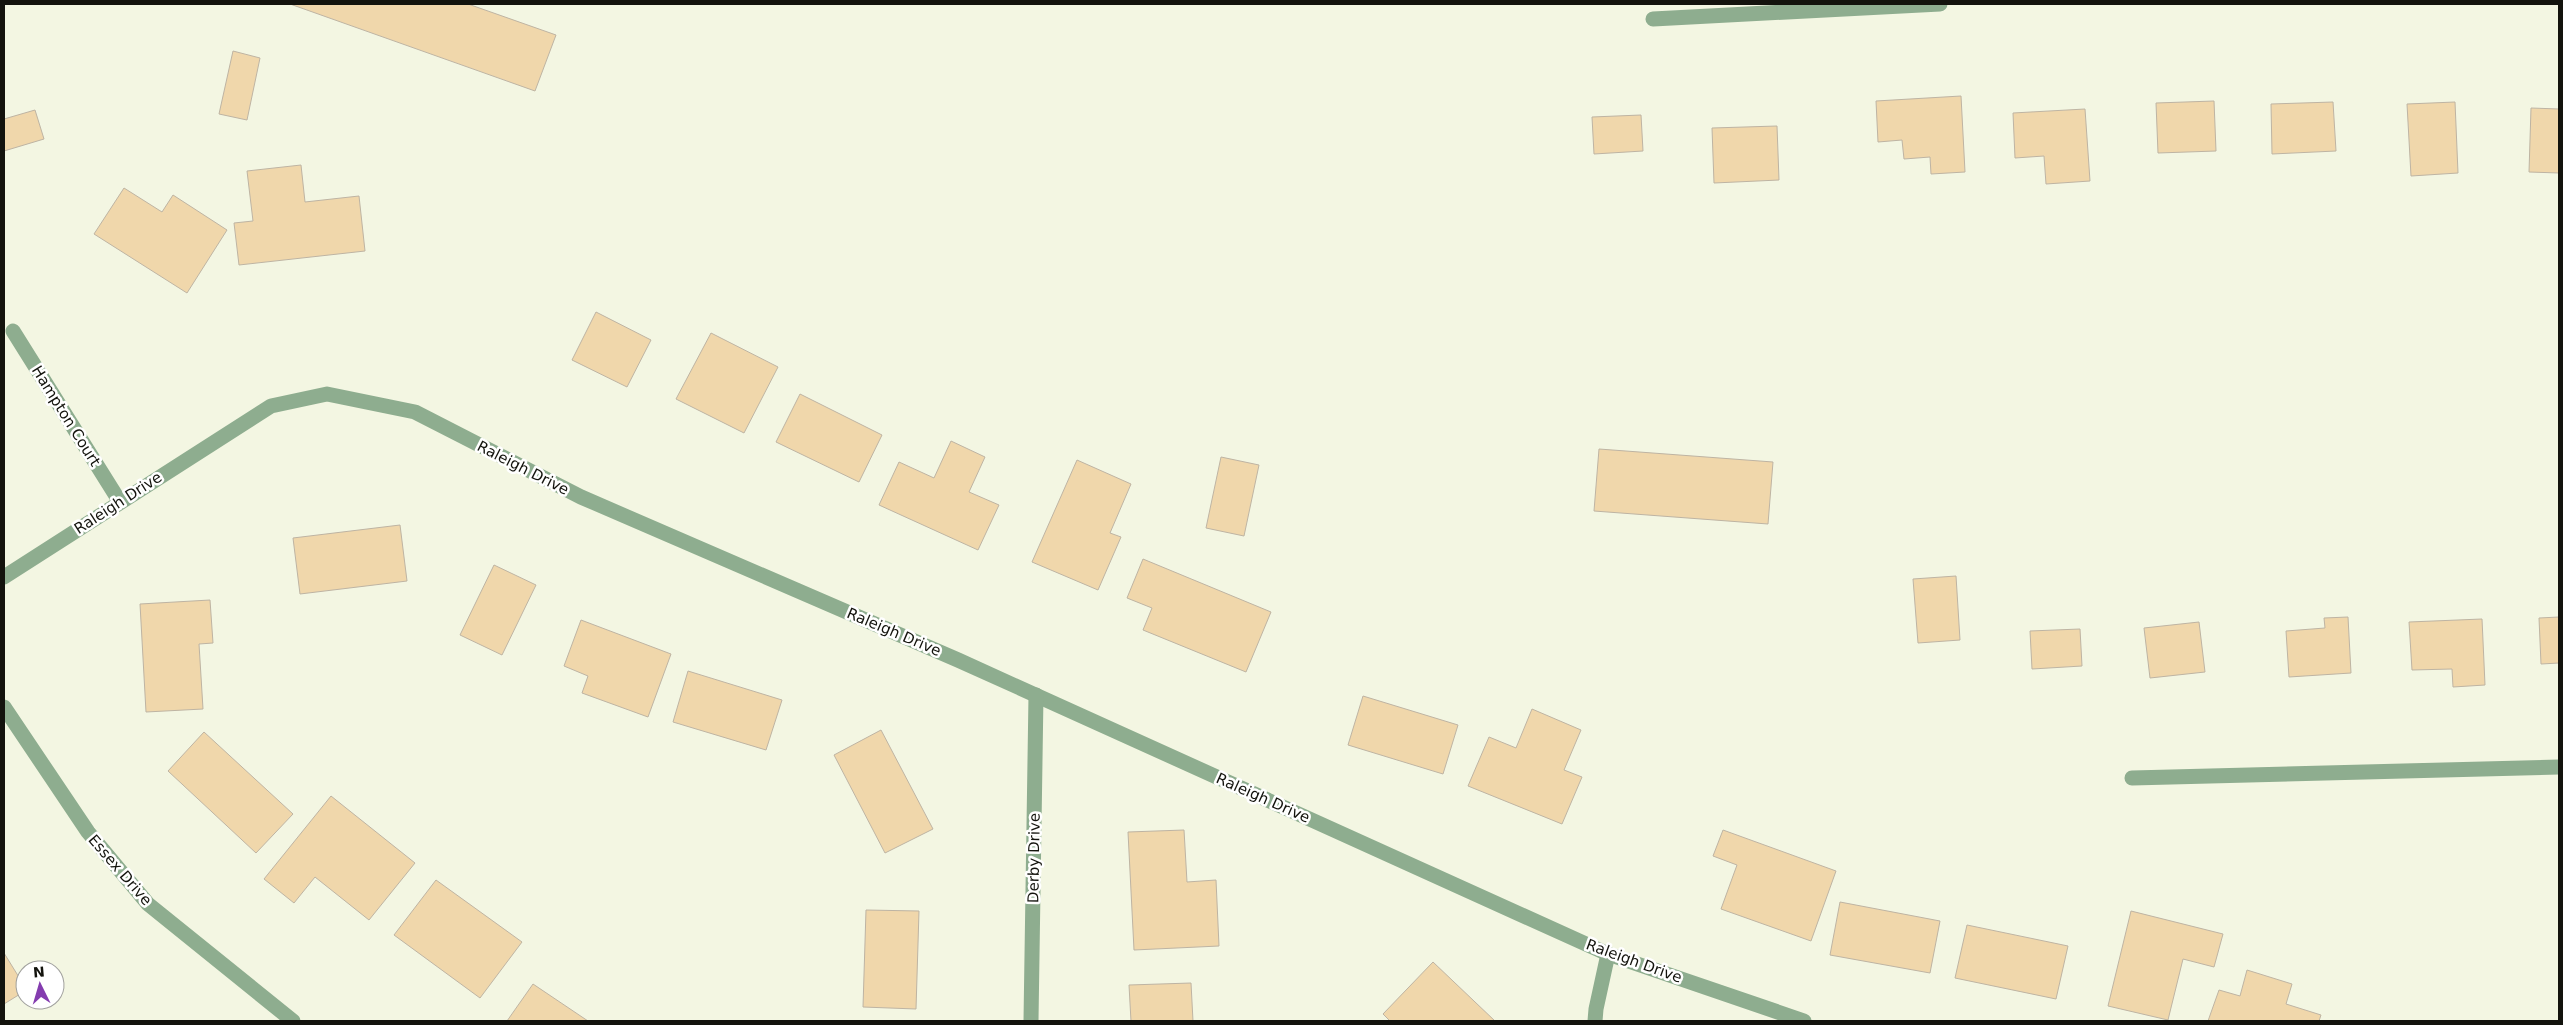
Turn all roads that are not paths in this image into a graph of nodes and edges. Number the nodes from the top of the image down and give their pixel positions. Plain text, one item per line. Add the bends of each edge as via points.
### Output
1 (1940, 4) edge
2 (1653, 19) dead end
3 (13, 331) dead end
4 (120, 502) junction
5 (4, 577) edge
6 (1036, 695) junction
7 (4, 708) edge
8 (2559, 767) edge
9 (2132, 778) dead end
10 (1608, 954) junction
11 (293, 1021) edge
12 (1031, 1021) edge
13 (1595, 1021) edge
14 (1804, 1021) edge

1 - 2 street
3 - 4 street, Hampton Court
4 - 5 street, Raleigh Drive
4 - 6 street, Raleigh Drive via 271,406 327,394 415,412 581,497
6 - 10 street, Raleigh Drive
6 - 12 street, Derby Drive
7 - 11 street, Essex Drive via 88,832 148,904
8 - 9 street
10 - 13 street
10 - 14 street, Raleigh Drive

